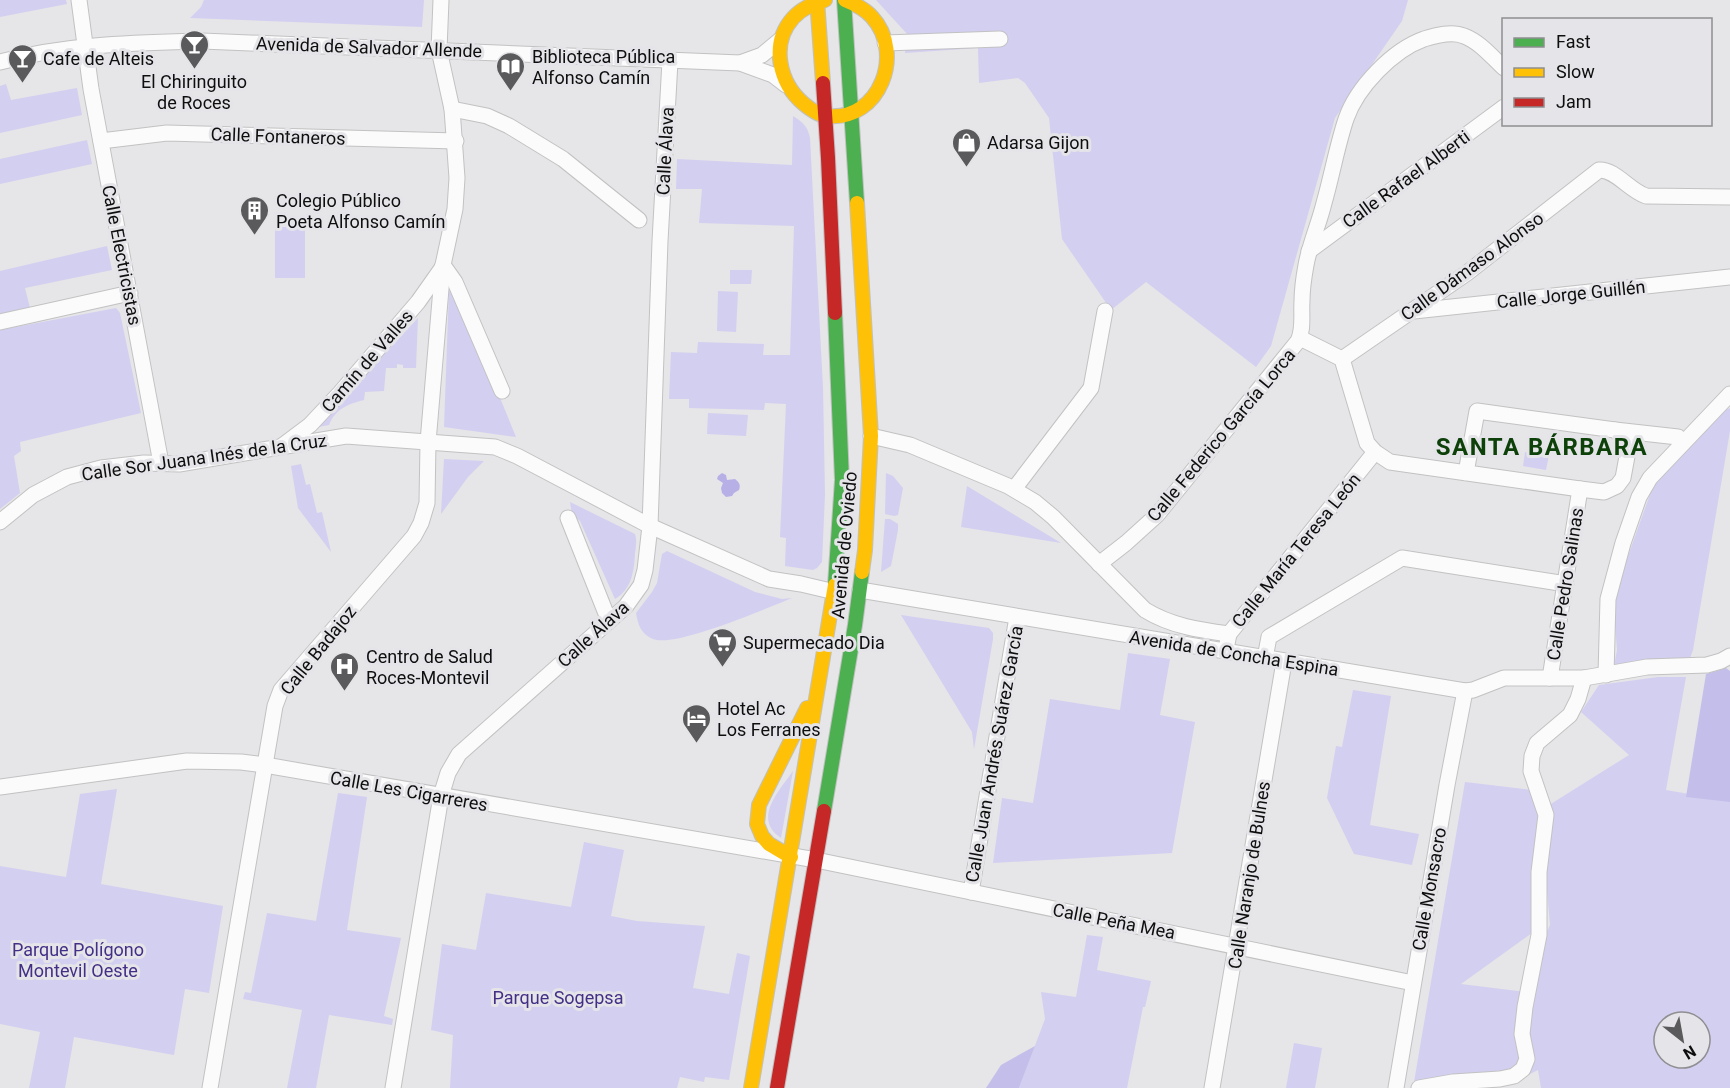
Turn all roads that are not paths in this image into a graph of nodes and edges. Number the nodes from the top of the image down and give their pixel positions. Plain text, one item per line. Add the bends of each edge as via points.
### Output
1 (79, 0) edge
2 (441, 0) edge
3 (816, 0) edge
4 (844, 0) edge
5 (862, 0) edge
6 (875, 19) junction
7 (1000, 39) dead end
8 (780, 40) junction
9 (885, 43) junction
10 (85, 46) junction
11 (439, 50) junction
12 (670, 61) junction
13 (0, 62) edge
14 (740, 63) junction
15 (1502, 67) edge
16 (786, 85) junction
17 (877, 95) junction
18 (1502, 108) edge
19 (452, 109) junction
20 (850, 115) junction
21 (824, 116) junction
22 (101, 141) junction
23 (456, 141) junction
24 (852, 152) junction
25 (1730, 197) edge
26 (639, 220) dead end
27 (1309, 251) junction
28 (443, 265) junction
29 (1730, 277) edge
30 (130, 293) junction
31 (1105, 311) dead end
32 (1412, 311) junction
33 (0, 322) edge
34 (1300, 338) junction
35 (1342, 359) junction
36 (502, 391) dead end
37 (1730, 394) edge
38 (1615, 430) junction
39 (871, 436) junction
40 (1678, 437) dead end
41 (428, 442) junction
42 (281, 447) junction
43 (1375, 452) junction
44 (161, 463) junction
45 (1466, 473) junction
46 (1014, 489) junction
47 (1580, 489) junction
48 (568, 518) dead end
49 (0, 522) edge
50 (650, 526) junction
51 (1099, 564) junction
52 (1566, 584) junction
53 (860, 590) junction
54 (835, 592) junction
55 (1017, 617) junction
56 (609, 621) junction
57 (1229, 634) junction
58 (1226, 652) junction
59 (1730, 656) edge
60 (1264, 658) junction
61 (1284, 662) junction
62 (1606, 675) junction
63 (1550, 678) junction
64 (1584, 678) junction
65 (820, 682) junction
66 (1465, 691) junction
67 (265, 765) junction
68 (0, 787) edge
69 (441, 796) junction
70 (791, 857) junction
71 (816, 860) junction
72 (970, 892) junction
73 (1237, 946) junction
74 (1413, 983) junction
75 (210, 1088) edge
76 (393, 1088) edge
77 (751, 1088) edge
78 (777, 1088) edge
79 (1212, 1088) edge
80 (1396, 1088) edge
81 (1419, 1088) edge

1 - 10 street, Calle Electricistas
2 - 11 street
3 - 8 main road via 798,12
3 - 21 main road, Avenida de Oviedo
4 - 6 main road
4 - 20 main road, Avenida de Oviedo
5 - 6 street
6 - 9 main road
7 - 9 street
8 - 14 street, Avenida de Salvador Allende via 762,55
8 - 16 main road via 780,64
9 - 17 main road via 885,77
10 - 11 street, Avenida de Salvador Allende via 202,41
10 - 13 street, Avenida de Salvador Allende
10 - 22 street, Calle Electricistas
11 - 12 street, Avenida de Salvador Allende
11 - 19 street
12 - 14 street, Avenida de Salvador Allende
12 - 50 street, Calle Álava
14 - 16 street, Avenida de Salvador Allende via 773,75
15 - 27 street, Calle Federico García Lorca via 1476,43 1462,35 1446,34 1419,41 1378,71 1347,118
16 - 21 main road via 799,101
17 - 20 main road
17 - 24 street
18 - 27 street, Calle Rafael Alberti
19 - 23 street
19 - 26 street via 487,116 509,126 563,159
20 - 21 main road
20 - 24 main road, Avenida de Oviedo
21 - 54 main road, Avenida de Oviedo via 842,480
22 - 23 street, Calle Fontaneros via 167,133
22 - 30 street, Calle Electricistas
23 - 28 street via 455,209
24 - 39 main road, Avenida de Oviedo
25 - 32 street, Calle Dámaso Alonso via 1646,196 1608,171 1599,171
27 - 34 street, Calle Federico García Lorca
28 - 36 street via 455,282
28 - 41 street, Calle Badajoz
28 - 42 street, Camín de Valles via 418,302 340,393 310,425
29 - 32 street, Calle Jorge Guillén
30 - 33 street
30 - 44 street, Calle Electricistas
31 - 46 street via 1091,388
32 - 35 street, Calle Dámaso Alonso
34 - 35 street
34 - 51 street, Calle Federico García Lorca via 1157,515
35 - 43 street via 1367,443
37 - 62 street via 1650,478 1639,497 1608,599
38 - 40 street
38 - 45 street via 1477,411
38 - 47 street via 1625,440 1628,451 1623,478 1604,492
39 - 46 street via 910,445
39 - 53 main road, Avenida de Oviedo
41 - 42 street, Calle Sor Juana Inés de la Cruz via 346,436
41 - 50 street, Calle Sor Juana Inés de la Cruz via 495,447
41 - 67 street, Calle Badajoz via 427,503 422,524 281,690
42 - 44 street, Calle Sor Juana Inés de la Cruz via 179,464
43 - 45 street via 1390,462
43 - 57 street, Calle María Teresa León
44 - 49 street, Calle Sor Juana Inés de la Cruz via 101,468 67,477 33,495
45 - 47 street
46 - 51 street via 1053,517
47 - 52 street, Calle Pedro Salinas
48 - 56 street
50 - 54 street via 769,579
50 - 56 street, Calle Álava via 641,585
51 - 57 street via 1157,618
52 - 60 street via 1402,558 1269,637
52 - 63 street, Calle Pedro Salinas
53 - 55 street, Avenida de Concha Espina
53 - 71 main road, Avenida de Oviedo
54 - 65 main road, Avenida de Oviedo
55 - 58 street, Avenida de Concha Espina
55 - 72 street, Calle Juan Andrés Suárez García
56 - 69 street, Calle Álava via 459,754
57 - 58 street, Calle María Teresa León
58 - 60 street, Avenida de Concha Espina
59 - 62 street, Avenida de Concha Espina via 1707,665
60 - 61 street, Avenida de Concha Espina
61 - 66 street, Avenida de Concha Espina
61 - 73 street, Calle Naranjo de Bulnes
62 - 64 street, Avenida de Concha Espina
63 - 64 street, Avenida de Concha Espina
63 - 66 street, Avenida de Concha Espina via 1504,678
64 - 81 street via 1570,716 1537,743 1532,756 1531,771 1546,815 1539,872 1539,935 1522,1034 1527,1059 1523,1069 1500,1079
65 - 70 main road, Avenida de Oviedo
65 - 70 main road, Avenida de Oviedo via 759,805 757,824 762,836
66 - 74 street, Calle Monsacro
67 - 68 street, Calle Les Cigarreres via 187,761
67 - 69 street, Calle Les Cigarreres
67 - 75 street, Calle Badajoz
69 - 70 street, Calle Les Cigarreres
69 - 76 street, Calle Álava
70 - 71 street, Calle Les Cigarreres
70 - 77 main road, Avenida de Oviedo
71 - 72 street, Calle Peña Mea
71 - 78 main road, Avenida de Oviedo
72 - 73 street, Calle Peña Mea
73 - 74 street, Calle Peña Mea
73 - 79 street, Calle Naranjo de Bulnes
74 - 80 street, Calle Monsacro

